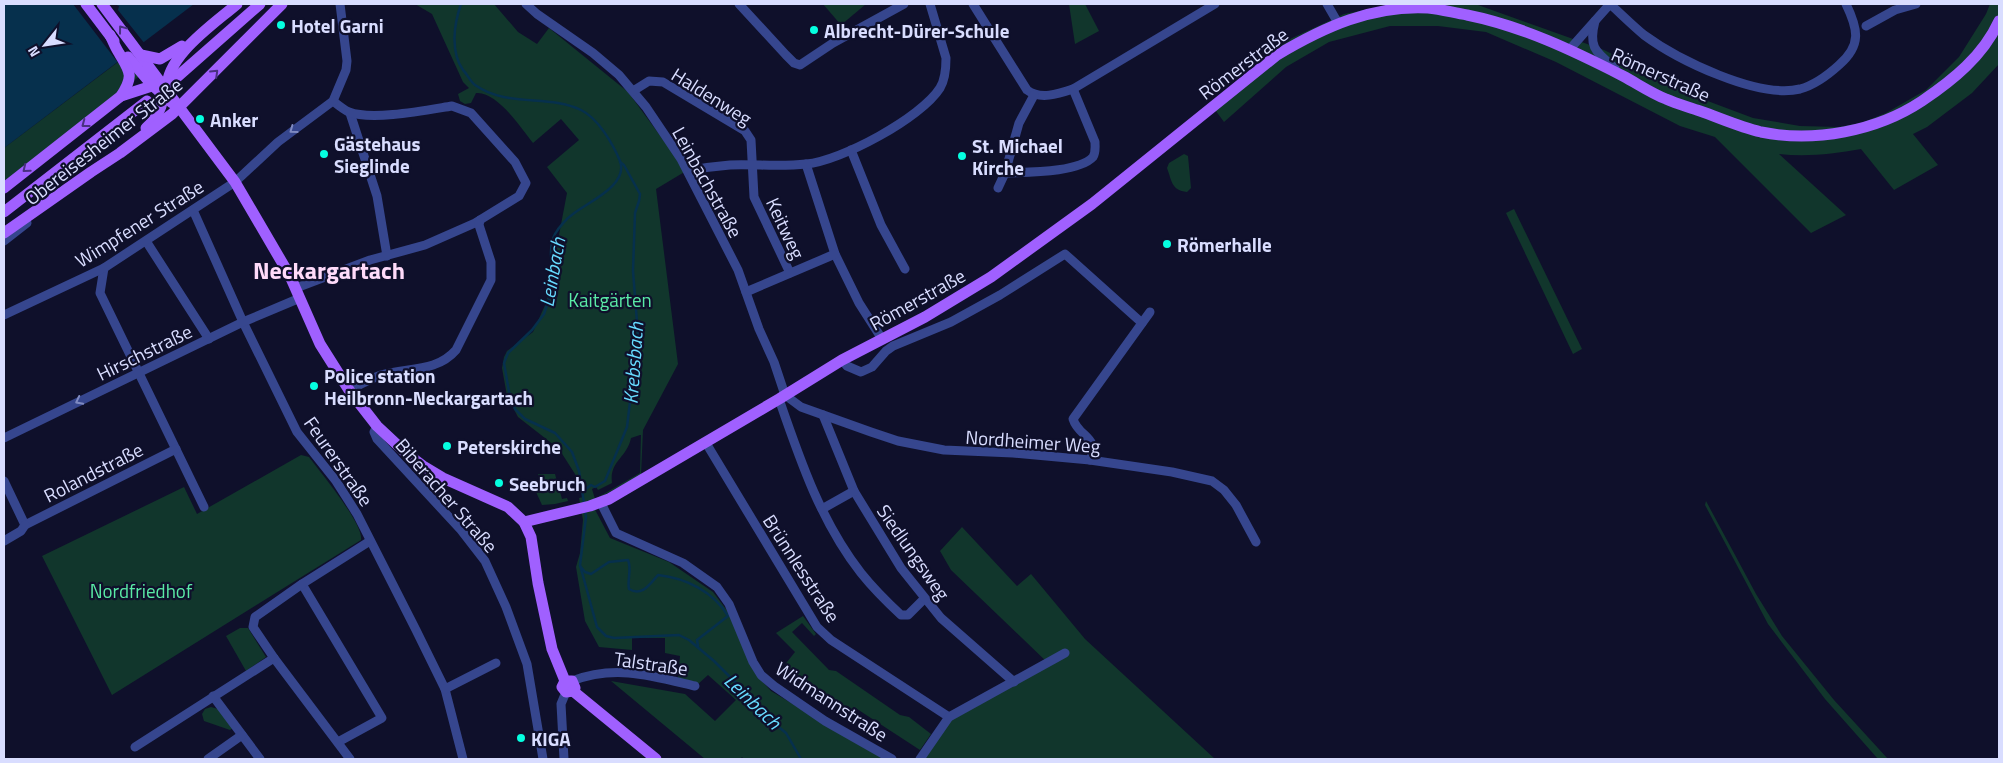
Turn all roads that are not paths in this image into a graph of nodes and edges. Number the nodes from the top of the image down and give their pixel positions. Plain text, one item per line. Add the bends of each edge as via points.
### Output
1 (86, 4) edge
2 (102, 4) edge
3 (237, 4) edge
4 (260, 4) edge
5 (284, 4) edge
6 (340, 4) edge
7 (526, 4) edge
8 (739, 4) edge
9 (904, 4) edge
10 (930, 4) edge
11 (973, 4) edge
12 (1215, 4) edge
13 (1327, 4) edge
14 (1610, 4) edge
15 (1846, 4) edge
16 (1916, 4) edge
17 (1596, 18) junction
18 (1999, 21) edge
19 (1338, 23) junction
20 (1866, 26) dead end
21 (1569, 50) junction
22 (133, 61) junction
23 (177, 77) dead end
24 (1624, 77) junction
25 (161, 88) junction
26 (1073, 89) junction
27 (633, 92) junction
28 (1034, 95) junction
29 (121, 96) junction
30 (147, 101) dead end
31 (333, 101) junction
32 (177, 105) junction
33 (350, 113) junction
34 (851, 150) junction
35 (806, 164) junction
36 (752, 166) junction
37 (688, 171) junction
38 (91, 172) junction
39 (1005, 173) junction
40 (235, 182) junction
41 (4, 188) edge
42 (998, 188) dead end
43 (59, 195) junction
44 (193, 210) junction
45 (4, 212) edge
46 (480, 220) junction
47 (4, 233) edge
48 (4, 241) edge
49 (146, 241) junction
50 (835, 254) junction
51 (387, 256) junction
52 (104, 268) junction
53 (905, 269) dead end
54 (790, 273) junction
55 (746, 292) junction
56 (298, 293) junction
57 (1150, 312) dead end
58 (4, 315) edge
59 (243, 322) junction
60 (1142, 323) junction
61 (209, 338) junction
62 (882, 339) junction
63 (842, 360) junction
64 (139, 372) junction
65 (349, 390) junction
66 (782, 397) junction
67 (823, 415) junction
68 (377, 426) junction
69 (4, 438) edge
70 (706, 443) junction
71 (176, 449) junction
72 (1090, 460) junction
73 (4, 481) edge
74 (854, 491) junction
75 (590, 506) junction
76 (204, 507) dead end
77 (822, 509) junction
78 (524, 522) junction
79 (25, 525) junction
80 (4, 541) edge
81 (370, 541) junction
82 (1256, 542) dead end
83 (302, 584) junction
84 (924, 598) junction
85 (1065, 653) dead end
86 (274, 658) junction
87 (496, 663) dead end
88 (1014, 682) junction
89 (569, 686) junction
90 (695, 686) dead end
91 (445, 689) junction
92 (213, 696) junction
93 (949, 718) junction
94 (242, 736) junction
95 (338, 742) junction
96 (136, 747) dead end
97 (208, 759) edge
98 (260, 759) edge
99 (350, 759) edge
100 (463, 759) edge
101 (543, 759) edge
102 (564, 759) edge
103 (656, 759) edge
104 (892, 759) edge
105 (920, 759) edge

1 - 22 main road
22 -> 2 main road
3 - 22 main road via 166,58
3 - 25 main road via 174,63
4 - 23 main road
32 -> 5 main road, Obereisesheimer Straße
6 - 31 street via 347,61
7 - 27 street, Leinbachstraße via 594,53
8 - 9 street via 786,55 800,65
10 - 34 street via 946,58 940,87 911,114
11 - 28 street via 1027,90
12 - 26 street
13 - 19 street
14 - 15 street via 1645,35 1683,58 1755,87 1788,90 1801,88 1828,75 1853,49 1856,30
14 - 17 street
16 - 20 street via 1895,10
17 - 21 street
17 - 24 street via 1591,35 1594,49
18 - 24 main road, Römerstraße via 1982,48 1947,84 1905,112 1875,125 1847,132 1761,132 1666,99
19 - 21 main road, Römerstraße via 1385,10 1444,10 1494,21
19 - 62 main road, Römerstraße via 1305,38 1278,56 1127,177 991,277 925,318
21 - 24 main road, Römerstraße
22 - 25 main road
22 - 29 main road
25 - 29 main road
25 - 32 main road
25 - 38 main road via 154,120
26 - 28 street
26 - 39 street via 1095,142 1093,156 1085,163 1071,167
27 - 36 street, Haldenweg via 649,81 663,82 745,131 751,140
27 - 37 street, Leinbachstraße
28 - 39 street via 1020,123
29 -> 41 main road
30 - 45 main road
31 - 33 street
31 -> 40 street, Wimpfener Straße via 278,142
32 - 38 main road, Obereisesheimer Straße via 148,133
32 - 40 main road
33 - 46 street, Hirschstraße via 399,114 452,106 471,113 515,162 526,183 518,196
33 - 51 street via 377,196
34 - 35 street via 822,162
34 - 53 street via 881,225
35 - 36 street
35 - 50 street
36 - 37 street via 730,165
36 - 54 street, Keitweg via 754,197
37 - 55 street, Leinbachstraße
38 - 43 main road, Obereisesheimer Straße
39 - 42 street
40 - 44 street, Wimpfener Straße
40 - 56 main road
43 - 47 main road
43 - 48 street, Obereisesheimer Straße
44 - 49 street, Wimpfener Straße
44 - 59 street, Feurerstraße
46 - 51 street, Hirschstraße via 425,245
46 - 65 street via 491,262 491,280 456,350 450,357 429,367 380,376
49 - 52 street, Wimpfener Straße
49 - 61 street
50 - 54 street
50 - 62 street via 859,303
51 - 56 street, Hirschstraße via 370,260
52 - 58 street, Wimpfener Straße
52 - 64 street via 100,293
54 - 55 street
55 - 66 street, Leinbachstraße via 774,362
56 - 59 street, Hirschstraße
56 - 65 main road via 315,335
57 - 60 street
59 - 61 street, Hirschstraße
59 - 81 street, Feurerstraße via 297,432 336,481 358,514
60 - 63 street, Römerstraße via 1066,254 951,322 886,351 872,367 861,372
60 - 72 street via 1073,419 1092,441 1094,450
61 - 64 street, Hirschstraße
62 - 63 main road, Römerstraße
63 - 66 main road, Römerstraße
64 -> 69 street, Hirschstraße
64 - 71 street
65 - 68 main road
66 - 67 street, Nordheimer Weg
66 - 70 main road, Römerstraße
66 - 77 street, Leinbachstraße via 806,474
67 - 72 street, Nordheimer Weg via 898,441 944,450
67 - 74 street, Siedlungsweg
68 - 78 main road via 423,466 508,507
68 - 101 street, Biberacher Straße via 374,432 377,439 449,516 485,561 526,664
70 - 75 main road, Römerstraße
70 - 93 street, Brünnlesstraße via 817,627 831,640
71 - 76 street
71 - 79 street, Rolandstraße
72 - 82 street, Nordheimer Weg via 1212,481 1236,505
73 - 79 street
74 - 77 street
74 - 84 street, Siedlungsweg via 901,568
75 - 78 main road, Römerstraße
75 - 104 street, Widmannstraße via 616,533 683,563 717,587 729,604 744,643 762,675 825,720
77 - 84 street, Leinbachstraße via 861,573 901,615 908,615
78 - 89 main road via 532,537 552,648
79 - 80 street, Rolandstraße
81 - 83 street
81 - 91 street, Feurerstraße
83 - 86 street via 255,617 253,626
83 - 95 street via 382,718
84 - 88 street, Siedlungsweg via 941,618
85 - 88 street
86 - 92 street
86 - 95 street
87 - 91 street
88 - 93 street
89 - 90 street, Talstraße via 599,673 621,672
89 - 102 street via 561,704
89 - 103 main road
91 - 100 street, Feurerstraße
92 - 94 street
92 - 96 street
93 - 105 street
94 - 97 street
94 - 98 street
95 - 99 street

